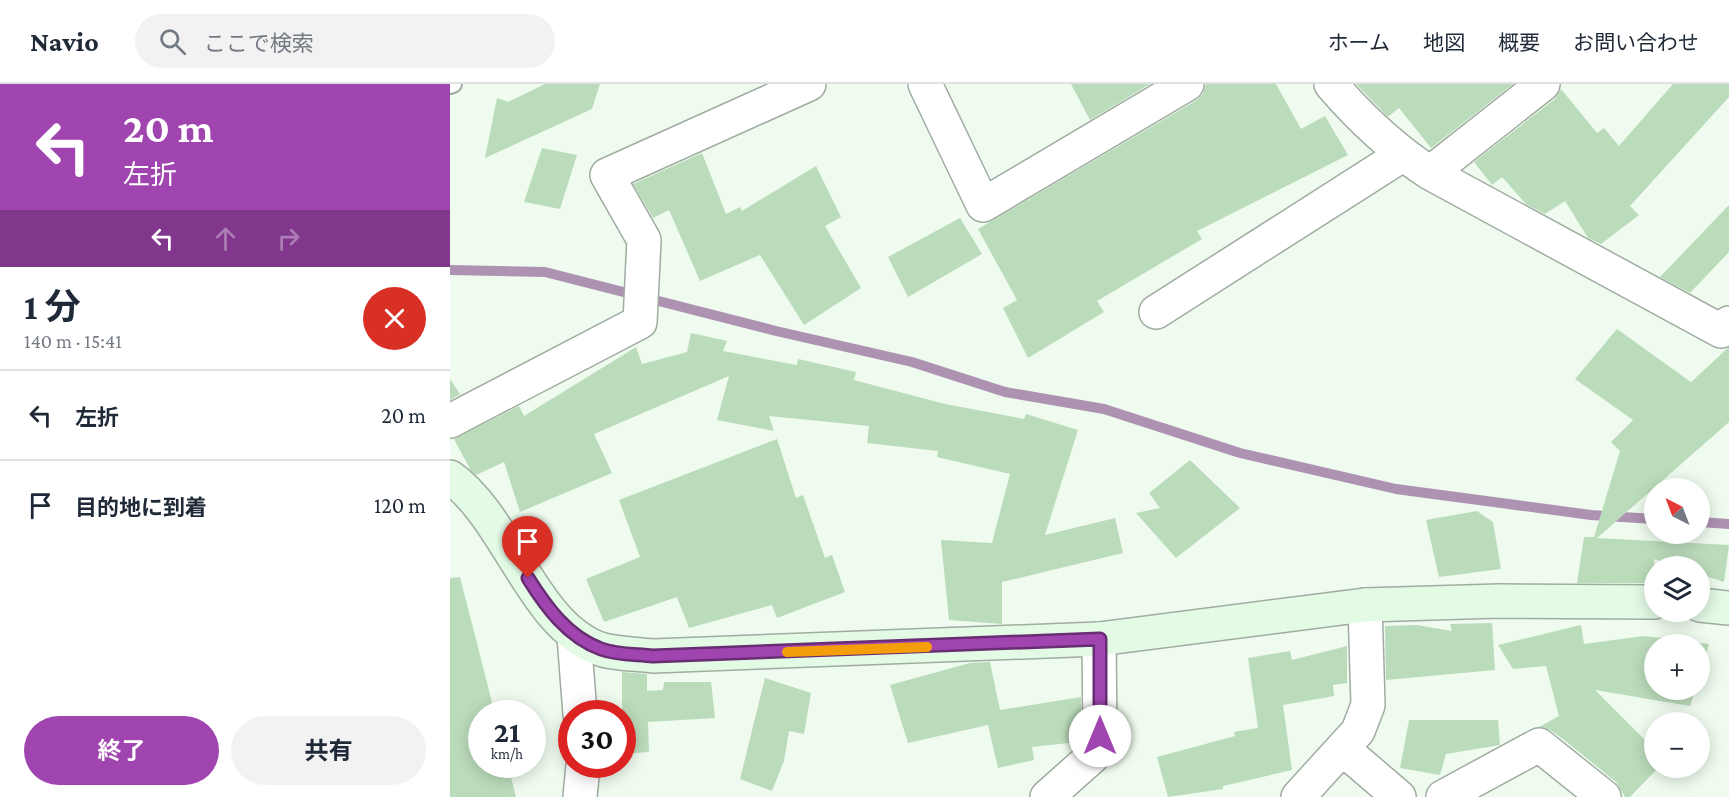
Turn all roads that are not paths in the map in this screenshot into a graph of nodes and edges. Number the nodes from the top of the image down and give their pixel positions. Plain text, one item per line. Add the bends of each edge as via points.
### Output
1 (809, 84) edge
2 (925, 84) edge
3 (1187, 84) edge
4 (1331, 84) edge
5 (1543, 84) edge
6 (1402, 155) junction
7 (1430, 173) junction
8 (1156, 312) dead end
9 (1729, 323) edge
10 (450, 421) edge
11 (450, 477) edge
12 (1644, 602) edge
13 (1365, 605) junction
14 (1710, 606) edge
15 (1729, 608) edge
16 (574, 636) junction
17 (1100, 639) junction
18 (579, 700) edge
19 (1343, 749) junction
20 (582, 778) edge
21 (580, 797) edge
22 (1047, 797) edge
23 (1298, 797) edge
24 (1399, 797) edge
25 (1443, 797) edge
26 (1604, 797) edge

1 - 10 street via 607,175 644,240 640,322
2 - 3 street via 983,205
4 - 6 street
5 - 7 street
6 - 7 street
6 - 8 street
7 - 9 street via 1721,331
11 - 16 street via 493,522 540,597
12 - 13 street
13 - 17 street
13 - 19 street via 1368,705 1358,731
14 - 15 street
16 - 17 street via 603,650 653,656
16 - 18 street
17 - 22 street via 1100,736 1093,756
19 - 23 street
19 - 24 street
20 - 21 street
25 - 26 street via 1539,745

